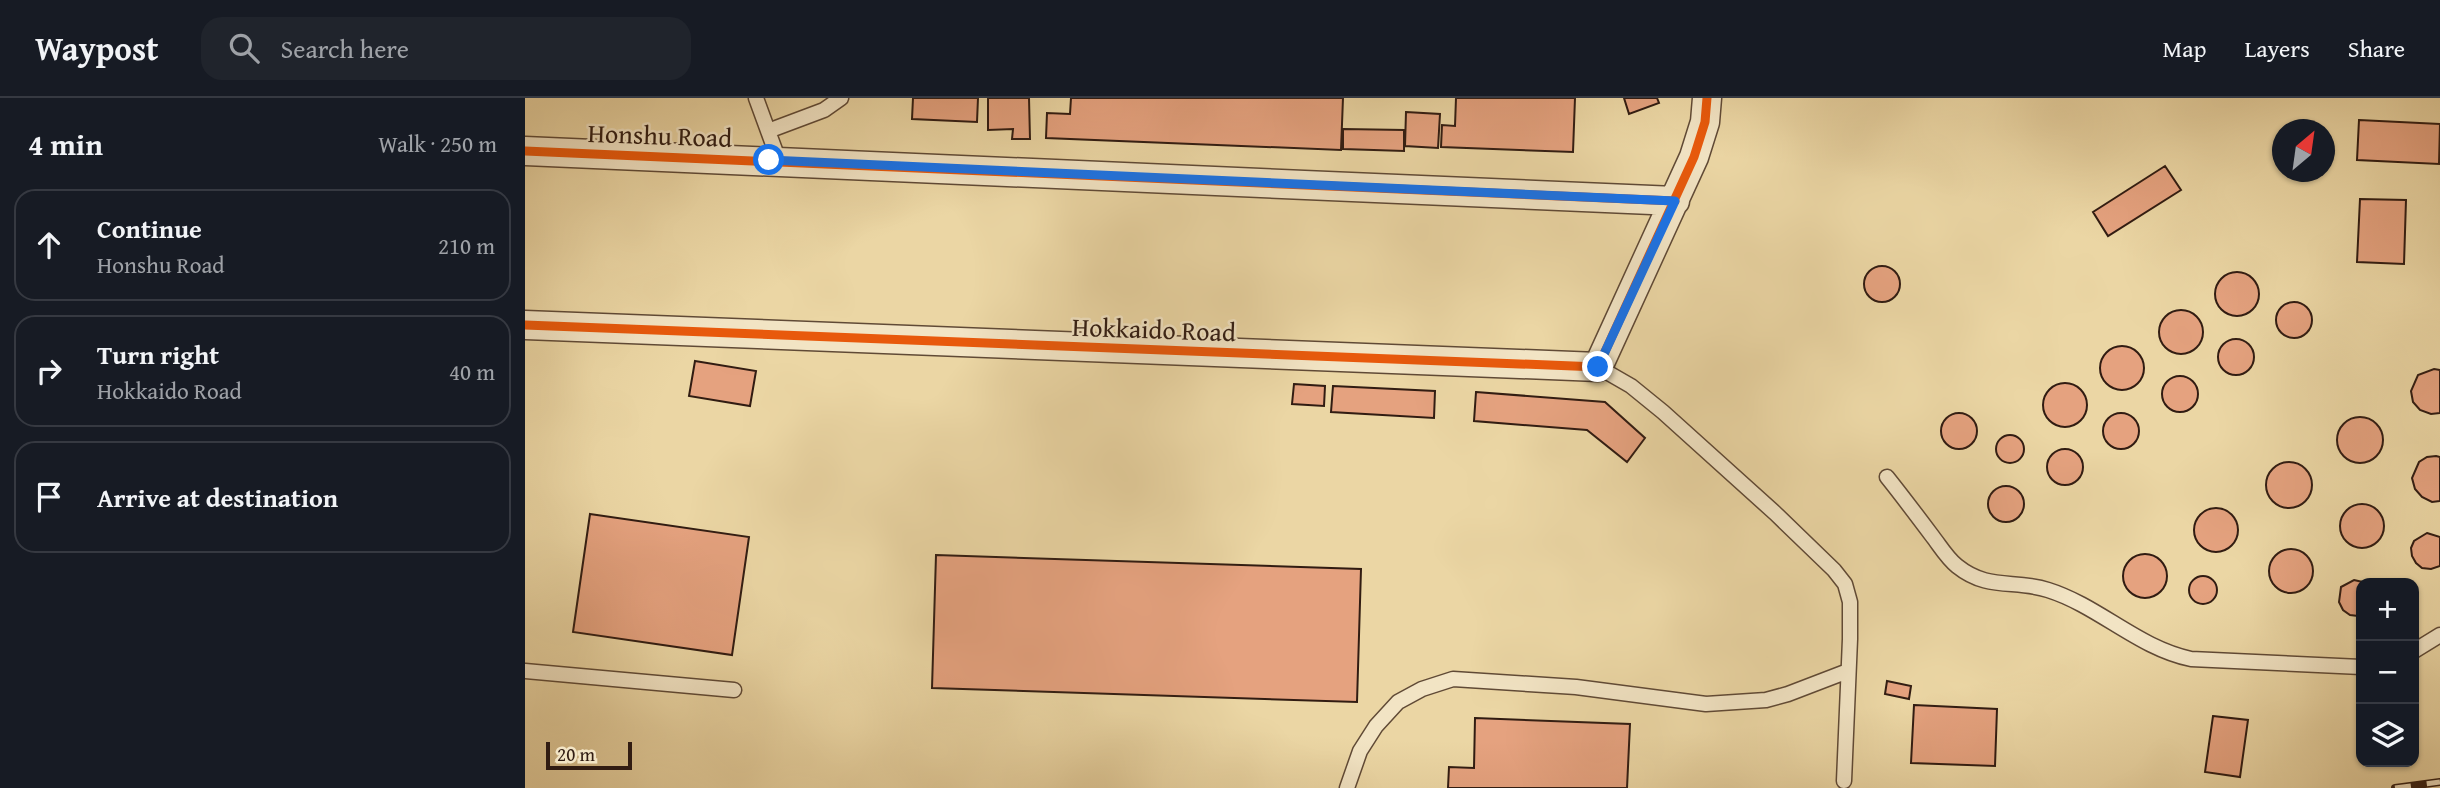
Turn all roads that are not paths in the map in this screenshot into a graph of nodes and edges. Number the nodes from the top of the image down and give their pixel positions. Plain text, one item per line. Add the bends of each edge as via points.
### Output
1 (756, 98) edge
2 (841, 98) edge
3 (1707, 98) edge
4 (768, 131) junction
5 (525, 151) edge
6 (779, 160) junction
7 (1675, 201) junction
8 (525, 326) edge
9 (1598, 367) junction
10 (1887, 477) dead end
11 (2440, 635) edge
12 (2419, 648) edge
13 (2356, 667) edge
14 (525, 671) edge
15 (1847, 671) junction
16 (734, 690) dead end
17 (1845, 781) dead end
18 (1347, 788) edge

1 - 4 lane
2 - 4 lane via 824,110
3 - 7 street via 1705,122
4 - 6 lane
5 - 6 street, Honshu Road
6 - 7 street, Honshu Road
7 - 9 street
8 - 9 street, Hokkaido Road
9 - 15 lane via 1663,412 1834,570 1845,584 1850,602
10 - 13 lane via 1954,564 1987,582 2065,596 2174,656
11 - 12 lane
14 - 16 lane
15 - 17 lane
15 - 18 lane via 1788,694 1706,704 1576,687 1453,679 1398,702 1360,751

